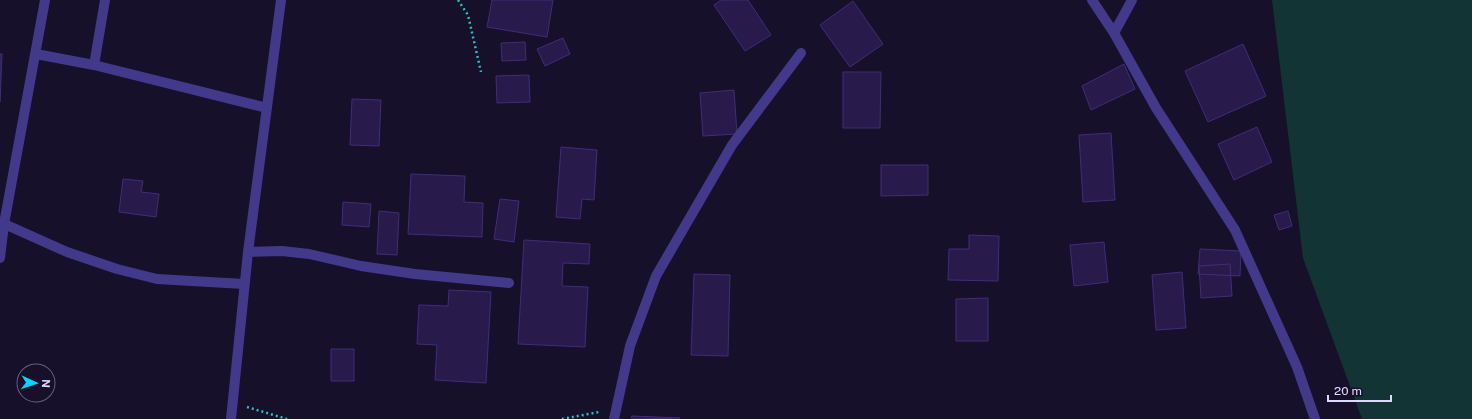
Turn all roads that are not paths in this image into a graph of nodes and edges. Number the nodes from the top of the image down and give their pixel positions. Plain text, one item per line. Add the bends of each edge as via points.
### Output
1 (45, 0) edge
2 (105, 0) edge
3 (281, 0) edge
4 (1092, 0) edge
5 (1132, 0) edge
6 (1114, 33) junction
7 (801, 53) dead end
8 (36, 54) junction
9 (94, 65) junction
10 (267, 108) junction
11 (2, 223) edge
12 (248, 252) junction
13 (0, 258) edge
14 (510, 283) dead end
15 (244, 284) junction
16 (615, 414) edge
17 (231, 419) edge
18 (1315, 419) edge

1 - 8 street
2 - 9 street
3 - 10 street
4 - 6 street
5 - 6 street
6 - 18 street via 1156,108 1235,230 1297,367
7 - 16 street via 732,145 656,276 630,346
8 - 9 street
8 - 11 street
9 - 10 street
10 - 12 street
11 - 13 street
11 - 15 street via 67,252 117,269 157,279
12 - 14 street via 282,251 309,254 361,266 415,274
12 - 15 street
15 - 17 street

